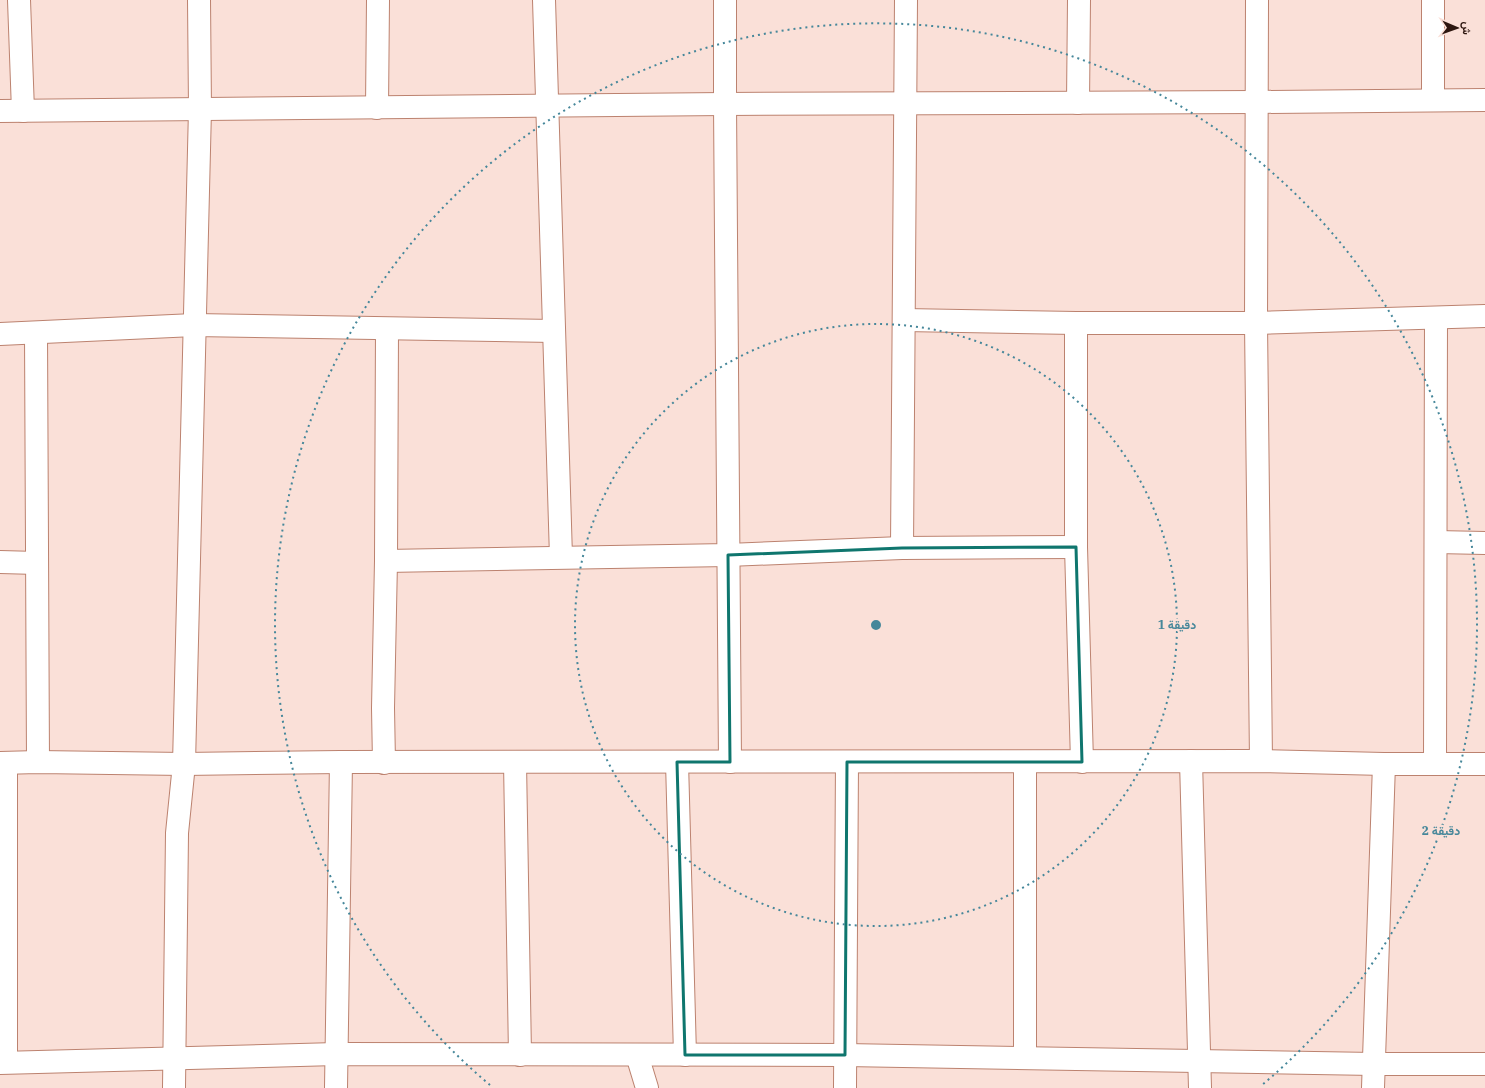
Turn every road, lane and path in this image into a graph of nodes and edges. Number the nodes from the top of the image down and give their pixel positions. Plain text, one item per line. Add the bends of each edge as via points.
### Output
1 (19, 0) edge
2 (199, 0) edge
3 (378, 0) edge
4 (544, 0) edge
5 (725, 0) edge
6 (906, 0) edge
7 (1079, 0) edge
8 (1257, 0) edge
9 (1432, 0) edge
10 (1433, 100) junction
11 (1485, 100) edge
12 (1078, 102) junction
13 (1257, 102) junction
14 (904, 103) junction
15 (725, 104) junction
16 (547, 106) junction
17 (377, 108) junction
18 (200, 109) junction
19 (0, 111) edge
20 (23, 111) junction
21 (1485, 316) edge
22 (1436, 318) junction
23 (904, 320) junction
24 (1076, 323) junction
25 (1256, 323) junction
26 (194, 325) junction
27 (387, 329) junction
28 (554, 331) junction
29 (36, 333) junction
30 (0, 334) edge
31 (1436, 542) junction
32 (1485, 543) edge
33 (1076, 546) junction
34 (902, 548) junction
35 (728, 555) junction
36 (561, 557) junction
37 (386, 561) junction
38 (0, 562) edge
39 (37, 563) junction
40 (1191, 761) junction
41 (1261, 761) junction
42 (38, 762) junction
43 (341, 762) junction
44 (515, 762) junction
45 (677, 762) junction
46 (730, 762) junction
47 (847, 762) junction
48 (1025, 762) junction
49 (1082, 762) junction
50 (3, 763) edge
51 (384, 763) junction
52 (184, 764) junction
53 (1384, 764) junction
54 (1435, 764) junction
55 (1485, 764) edge
56 (336, 1054) junction
57 (520, 1055) junction
58 (637, 1055) junction
59 (685, 1055) junction
60 (845, 1055) junction
61 (1025, 1058) junction
62 (174, 1059) junction
63 (1199, 1061) junction
64 (3, 1063) edge
65 (1374, 1064) junction
66 (1485, 1064) edge
67 (174, 1088) edge
68 (336, 1088) edge
69 (648, 1088) edge
70 (845, 1088) edge
71 (1200, 1088) edge
72 (1373, 1088) edge

1 - 20 street
2 - 18 street
3 - 17 street
4 - 16 street
5 - 15 street
6 - 14 street
7 - 12 street
8 - 13 street
9 - 10 street
10 - 11 street
10 - 13 street
12 - 13 street
12 - 14 street
13 - 25 street
14 - 15 street
14 - 23 street
15 - 16 street
15 - 35 street
16 - 17 street
16 - 28 street
17 - 18 street
18 - 20 street
18 - 26 street
19 - 20 street
21 - 22 street
22 - 25 street
22 - 31 street
23 - 24 street
23 - 34 street
24 - 25 street
24 - 33 street
25 - 41 street
26 - 27 street
26 - 29 street
26 - 52 street
27 - 28 street
27 - 37 street
28 - 36 street
29 - 30 street
29 - 39 street
31 - 32 street
31 - 54 street
33 - 34 street
33 - 49 street
34 - 35 street
35 - 36 street
35 - 46 street
36 - 37 street
37 - 51 street
38 - 39 street
39 - 42 street
40 - 41 street
40 - 49 street
40 - 63 street
41 - 53 street
42 - 50 street
42 - 52 street
43 - 51 street
43 - 52 street
43 - 56 street
44 - 45 street
44 - 51 street
44 - 57 street
45 - 46 street
45 - 59 street
46 - 47 street
47 - 48 street
47 - 60 street
48 - 49 street
48 - 61 street
50 - 64 street
52 - 62 street via 176,833
53 - 54 street
53 - 65 street
54 - 55 street
56 - 57 street
56 - 62 street
56 - 68 street
57 - 58 street
58 - 59 street
58 - 69 street
59 - 60 street
60 - 61 street
60 - 70 street
61 - 63 street
62 - 64 street
62 - 67 street
63 - 65 street
63 - 71 street
65 - 66 street
65 - 72 street

